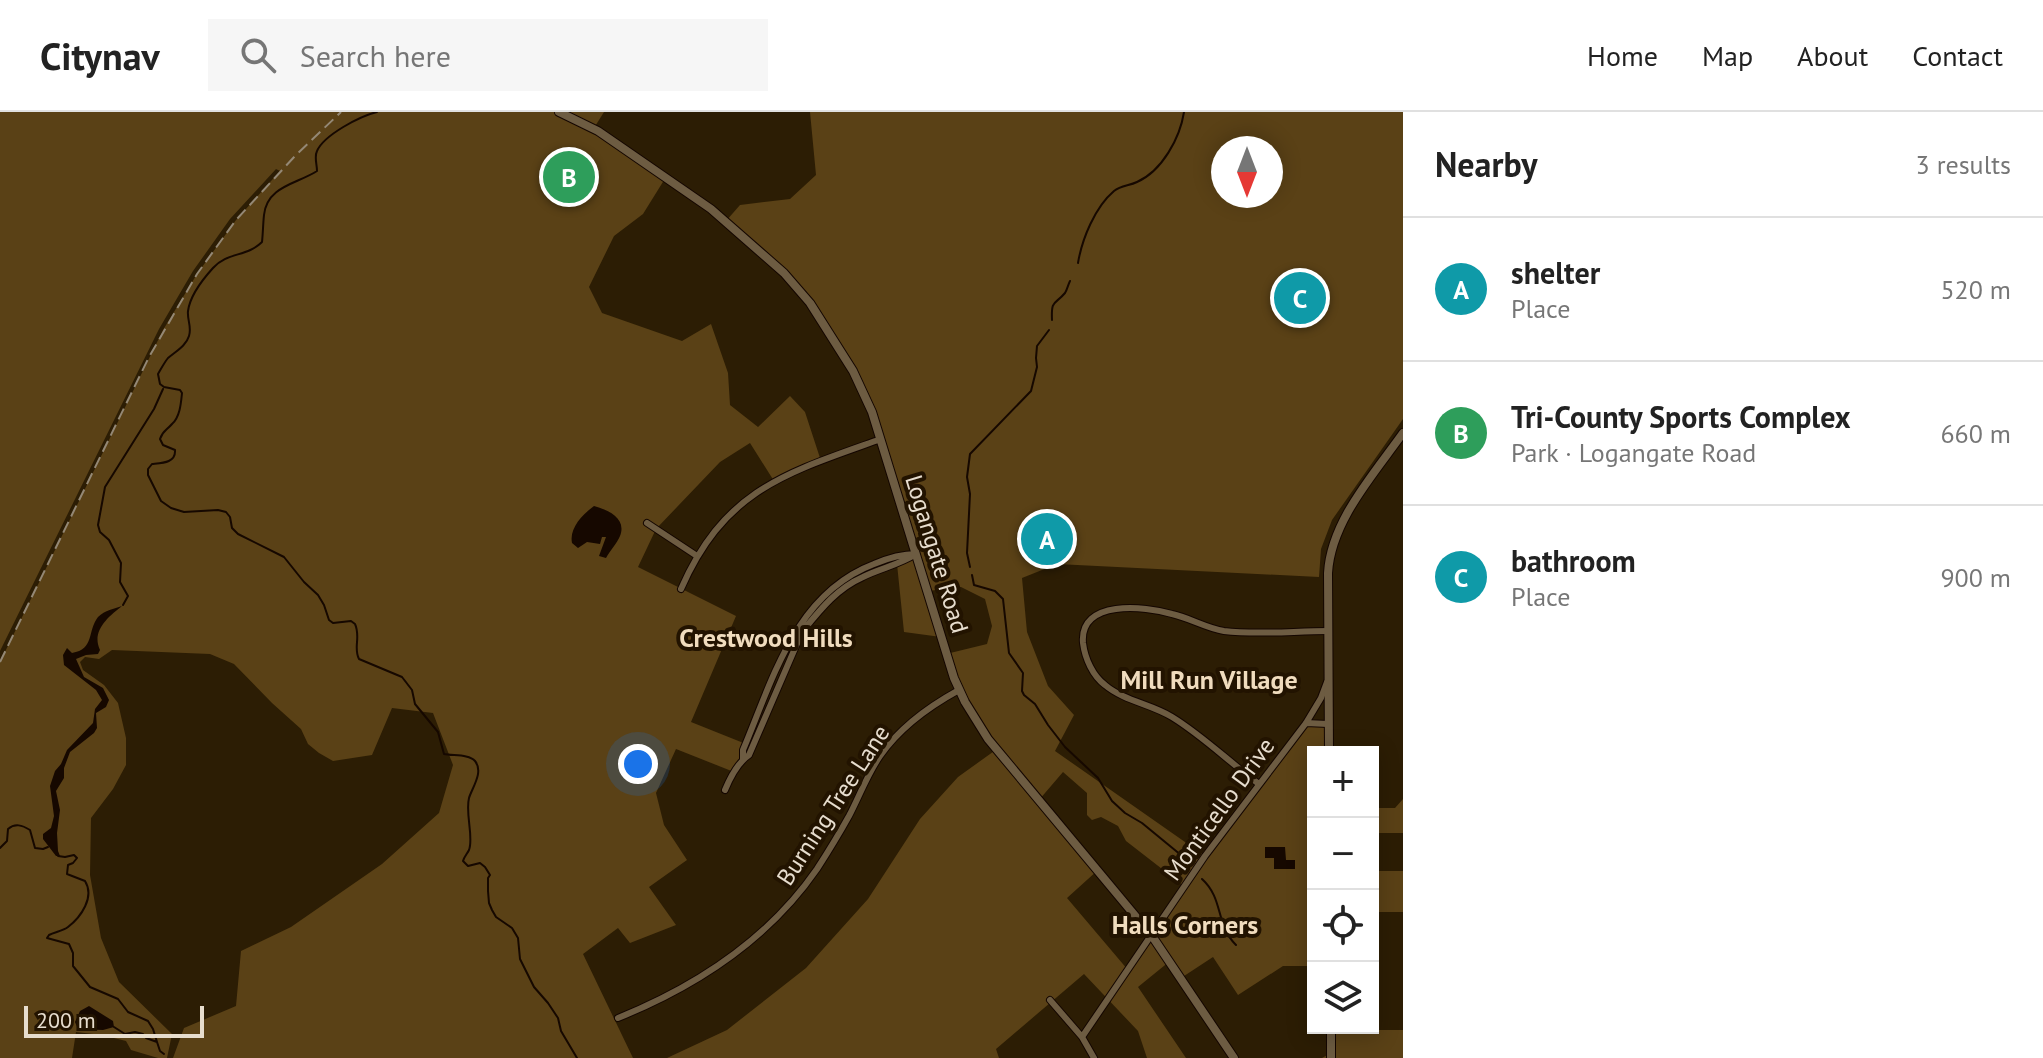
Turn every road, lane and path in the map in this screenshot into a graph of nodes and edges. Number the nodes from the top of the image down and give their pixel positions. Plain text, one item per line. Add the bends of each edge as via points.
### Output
1 (559, 112) edge
2 (1403, 433) edge
3 (881, 439) junction
4 (647, 523) dead end
5 (916, 554) junction
6 (697, 556) junction
7 (681, 589) dead end
8 (1328, 631) junction
9 (1327, 680) junction
10 (959, 690) junction
11 (1306, 723) junction
12 (1328, 724) junction
13 (1329, 746) edge
14 (1259, 784) junction
15 (725, 790) dead end
16 (1152, 936) junction
17 (1050, 1000) dead end
18 (618, 1018) dead end
19 (1331, 1034) edge
20 (1082, 1037) junction
21 (1094, 1058) edge
22 (1234, 1058) edge
23 (1331, 1058) edge

1 - 3 street, Logangate Road via 598,131 696,197 784,273 853,371
2 - 8 street via 1334,540
3 - 5 street, Logangate Road
3 - 6 street via 765,486 726,518
4 - 6 street
5 - 10 street, Logangate Road
5 - 15 street via 850,584 799,631
6 - 7 street
8 - 9 street
8 - 14 street via 1224,630 1142,609 1106,610 1085,627 1086,655 1104,684 1174,718
9 - 11 street, Monticello Drive
9 - 12 street
10 - 16 street, Logangate Road via 988,739
10 - 18 street, Burning Tree Lane via 920,714 889,744 816,870 768,925 693,983
11 - 12 street
11 - 14 street, Monticello Drive
12 - 13 street
14 - 16 street, Monticello Drive
16 - 20 street, Monticello Drive
16 - 22 street, Logangate Road
17 - 20 street
19 - 23 street
20 - 21 street

